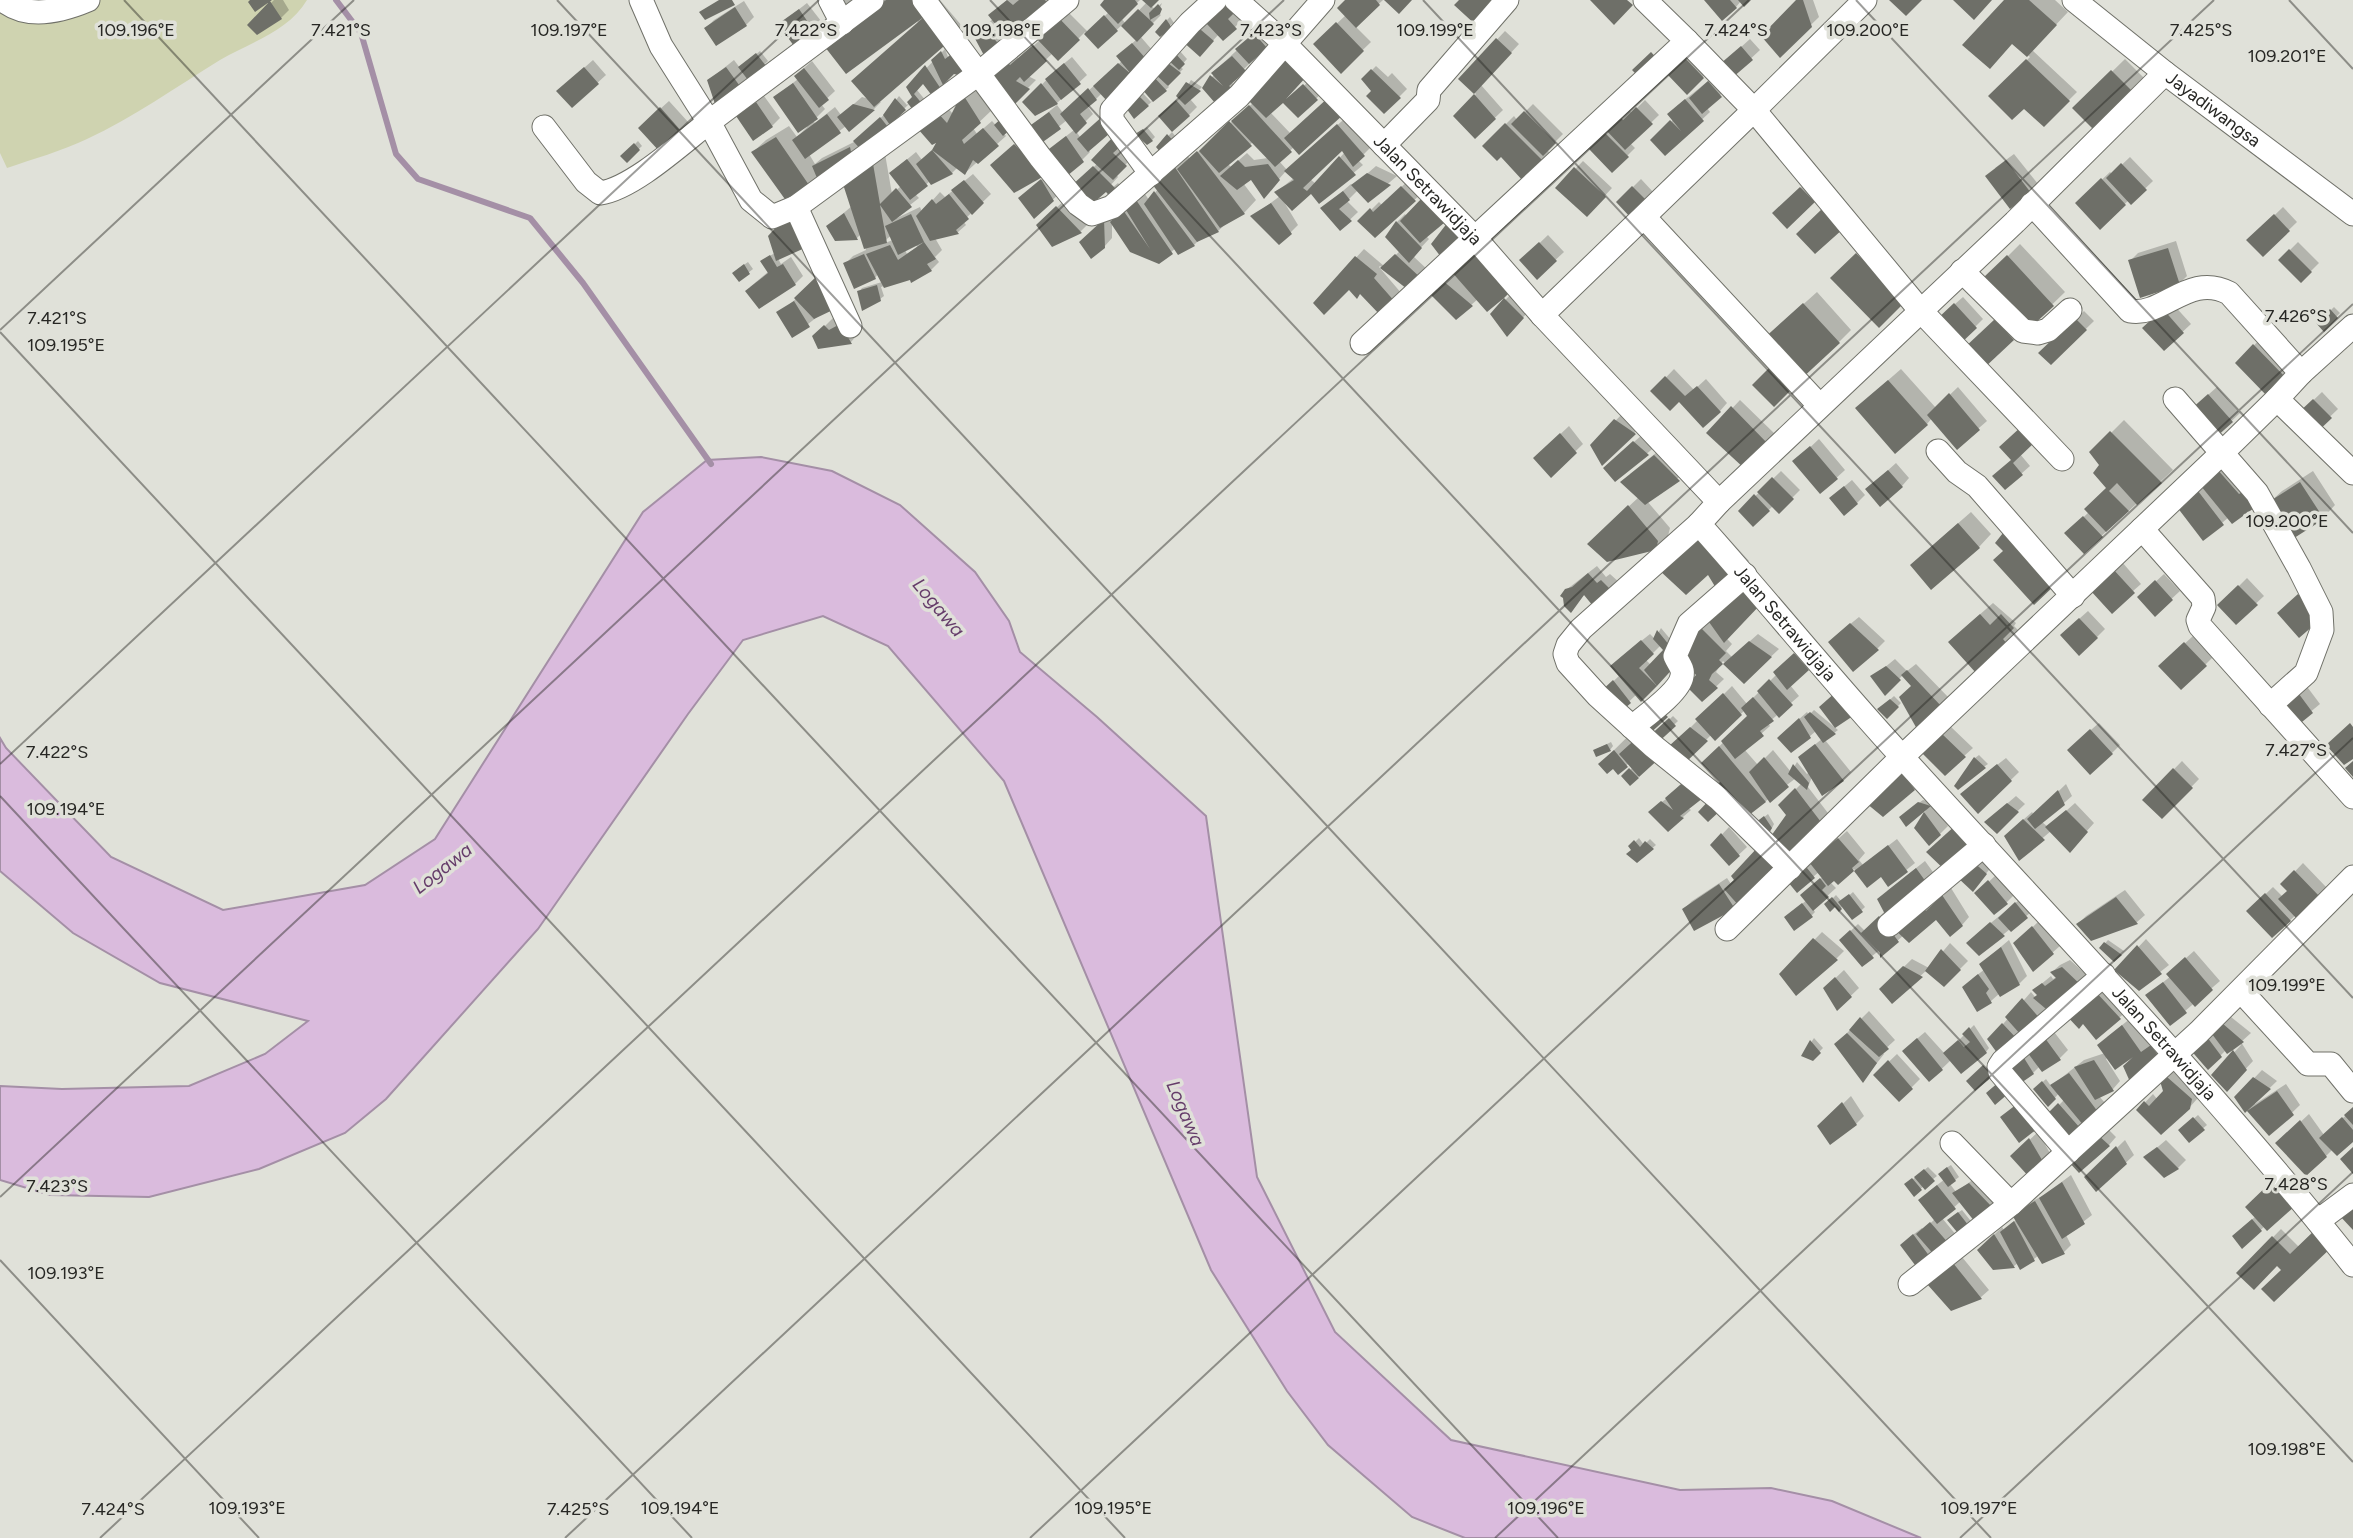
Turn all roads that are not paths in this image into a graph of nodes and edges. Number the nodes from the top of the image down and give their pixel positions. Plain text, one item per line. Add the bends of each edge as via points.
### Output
1 (4, 0) edge
2 (88, 0) edge
3 (641, 0) edge
4 (830, 0) edge
5 (872, 0) edge
6 (924, 0) edge
7 (1067, 0) edge
8 (1215, 0) edge
9 (1236, 0) edge
10 (1323, 0) edge
11 (1507, 0) edge
12 (1645, 0) edge
13 (1865, 0) edge
14 (2074, 0) edge
15 (842, 23) junction
16 (1687, 41) junction
17 (1284, 43) junction
18 (978, 74) junction
19 (2165, 74) junction
20 (1754, 110) junction
21 (709, 122) junction
22 (544, 127) dead end
23 (1384, 145) junction
24 (1151, 174) junction
25 (2032, 204) junction
26 (796, 207) junction
27 (2353, 214) edge
28 (1644, 217) junction
29 (1475, 237) junction
30 (1962, 271) junction
31 (1920, 310) junction
32 (2070, 310) dead end
33 (1542, 315) junction
34 (850, 326) dead end
35 (2353, 326) edge
36 (1362, 343) dead end
37 (2301, 373) junction
38 (2175, 398) dead end
39 (2277, 399) junction
40 (1819, 405) junction
41 (1938, 451) dead end
42 (2222, 452) junction
43 (2062, 459) dead end
44 (2353, 473) edge
45 (1719, 502) junction
46 (1699, 524) junction
47 (2142, 529) junction
48 (1745, 575) junction
49 (2073, 596) junction
50 (2270, 705) junction
51 (1632, 727) junction
52 (1902, 757) junction
53 (2353, 797) edge
54 (1984, 845) junction
55 (1790, 867) junction
56 (2353, 877) edge
57 (1889, 925) dead end
58 (1727, 929) dead end
59 (2104, 975) junction
60 (2241, 991) junction
61 (2174, 1055) junction
62 (2353, 1091) edge
63 (1952, 1143) dead end
64 (2068, 1152) junction
65 (2353, 1195) edge
66 (2011, 1204) junction
67 (2318, 1221) junction
68 (2353, 1265) edge
69 (1910, 1284) dead end

1 - 2 street via 23,11 42,12
3 - 21 street via 661,46
4 - 15 street
5 - 15 street
6 - 18 street
7 - 18 street
8 - 24 street via 1112,110 1112,120
9 - 17 street, Jalan Setrawidjaja
10 - 17 street
11 - 23 street via 1429,90 1428,100
12 - 16 street
13 - 20 street
14 - 19 street, Jayadiwangsa
15 - 21 street
16 - 20 street
16 - 29 street
17 - 23 street, Jalan Setrawidjaja
17 - 24 street via 1239,96
18 - 24 street via 1085,211 1092,214 1112,207
18 - 26 street
19 - 25 street
19 - 27 street, Jayadiwangsa
20 - 28 street
20 - 31 street
21 - 22 street via 630,182 600,193 586,182
21 - 26 street via 751,200 772,217
23 - 29 street, Jalan Setrawidjaja
25 - 30 street
25 - 37 street via 2130,311 2145,312 2172,297 2206,287 2222,290
26 - 34 street
28 - 33 street
28 - 40 street
29 - 33 street, Jalan Setrawidjaja
29 - 36 street
30 - 31 street
30 - 32 street via 2023,331 2038,334 2048,330
31 - 40 street
31 - 43 street
33 - 45 street, Jalan Setrawidjaja
35 - 37 street
37 - 39 street
38 - 42 street
39 - 42 street
39 - 44 street
40 - 45 street
41 - 49 street via 1977,486
42 - 47 street
42 - 50 street via 2257,493 2321,612 2322,630 2306,673
45 - 46 street
46 - 48 street, Jalan Setrawidjaja
46 - 51 street via 1596,614 1565,654 1598,696
47 - 49 street
47 - 50 street via 2203,598 2200,626
48 - 51 street via 1689,624 1675,656 1682,680
48 - 52 street, Jalan Setrawidjaja
49 - 52 street
50 - 53 street
51 - 55 street via 1719,799
52 - 54 street, Jalan Setrawidjaja
52 - 55 street
54 - 57 street
54 - 59 street, Jalan Setrawidjaja
55 - 58 street
56 - 60 street
59 - 61 street, Jalan Setrawidjaja
59 - 64 street via 1999,1067
60 - 61 street
60 - 62 street via 2308,1064 2331,1064
61 - 64 street
61 - 67 street, Jalan Setrawidjaja
63 - 66 street
64 - 66 street
65 - 67 street
66 - 69 street
67 - 68 street, Jalan Setrawidjaja

